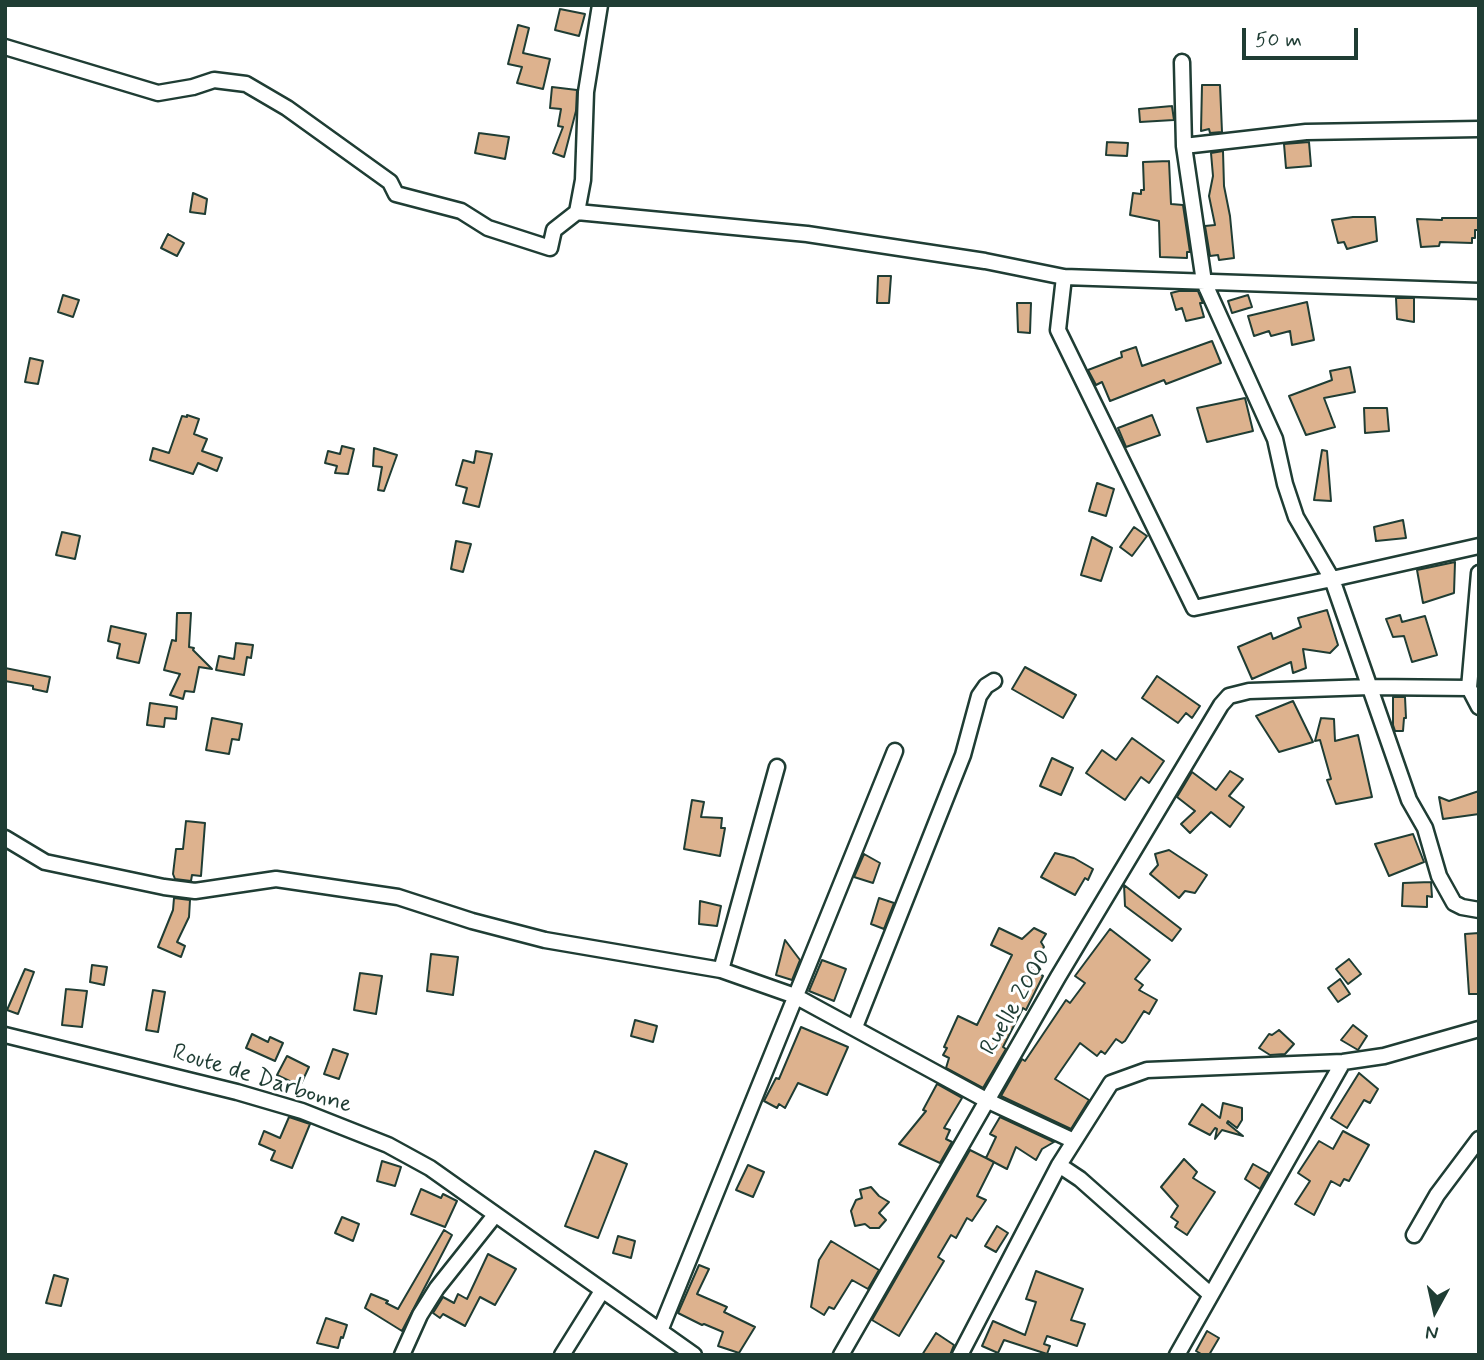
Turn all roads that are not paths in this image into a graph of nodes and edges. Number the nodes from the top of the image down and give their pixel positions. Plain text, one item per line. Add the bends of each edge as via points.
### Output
1 (600, 5) edge
2 (5, 47) edge
3 (1182, 61) dead end
4 (1479, 129) edge
5 (1184, 146) junction
6 (577, 212) junction
7 (1064, 277) junction
8 (1205, 282) junction
9 (1479, 291) edge
10 (1479, 546) edge
11 (1479, 573) edge
12 (1332, 579) junction
13 (994, 681) dead end
14 (1370, 687) junction
15 (1469, 688) junction
16 (1479, 707) edge
17 (895, 751) dead end
18 (777, 766) dead end
19 (5, 838) edge
20 (1479, 910) edge
21 (721, 970) junction
22 (795, 996) junction
23 (855, 1027) junction
24 (1479, 1029) edge
25 (5, 1035) edge
26 (1343, 1062) junction
27 (986, 1100) junction
28 (1479, 1139) edge
29 (1074, 1141) junction
30 (1059, 1165) junction
31 (495, 1215) junction
32 (1414, 1235) dead end
33 (602, 1291) junction
34 (1211, 1295) junction
35 (660, 1331) junction
36 (402, 1355) edge
37 (562, 1355) edge
38 (694, 1355) edge
39 (841, 1355) edge
40 (960, 1355) edge
41 (1177, 1355) edge

1 - 6 street via 586,92 583,180
2 - 6 street via 158,93 214,80 246,84 287,107 390,181 396,194 461,211 488,228 551,248 554,230
3 - 5 street
4 - 5 street via 1306,132
5 - 8 street
6 - 7 street via 807,234
7 - 8 street
7 - 12 street via 1058,330 1194,607
8 - 9 street
8 - 12 street via 1275,439 1296,517
10 - 12 street
11 - 15 street
12 - 14 street
13 - 23 street via 979,696 963,755
14 - 15 street
14 - 20 street via 1446,892 1454,903
14 - 27 street, Ruelle 2000 via 1249,691 1229,696
15 - 16 street
17 - 22 street
18 - 21 street
19 - 21 street via 45,862 164,887 195,891 276,879 398,897 545,940
21 - 22 street
22 - 23 street
22 - 35 street
23 - 27 street
24 - 26 street via 1384,1056
25 - 31 street, Route de Darbonne via 302,1111 388,1145 430,1168
26 - 29 street via 1147,1070 1111,1083
26 - 34 street
27 - 29 street
27 - 39 street, Ruelle 2000
28 - 32 street
29 - 30 street
30 - 34 street
30 - 40 street
31 - 33 street, Route de Darbonne
31 - 36 street via 433,1294
33 - 35 street, Route de Darbonne
33 - 37 street
34 - 41 street
35 - 38 street, Route de Darbonne

